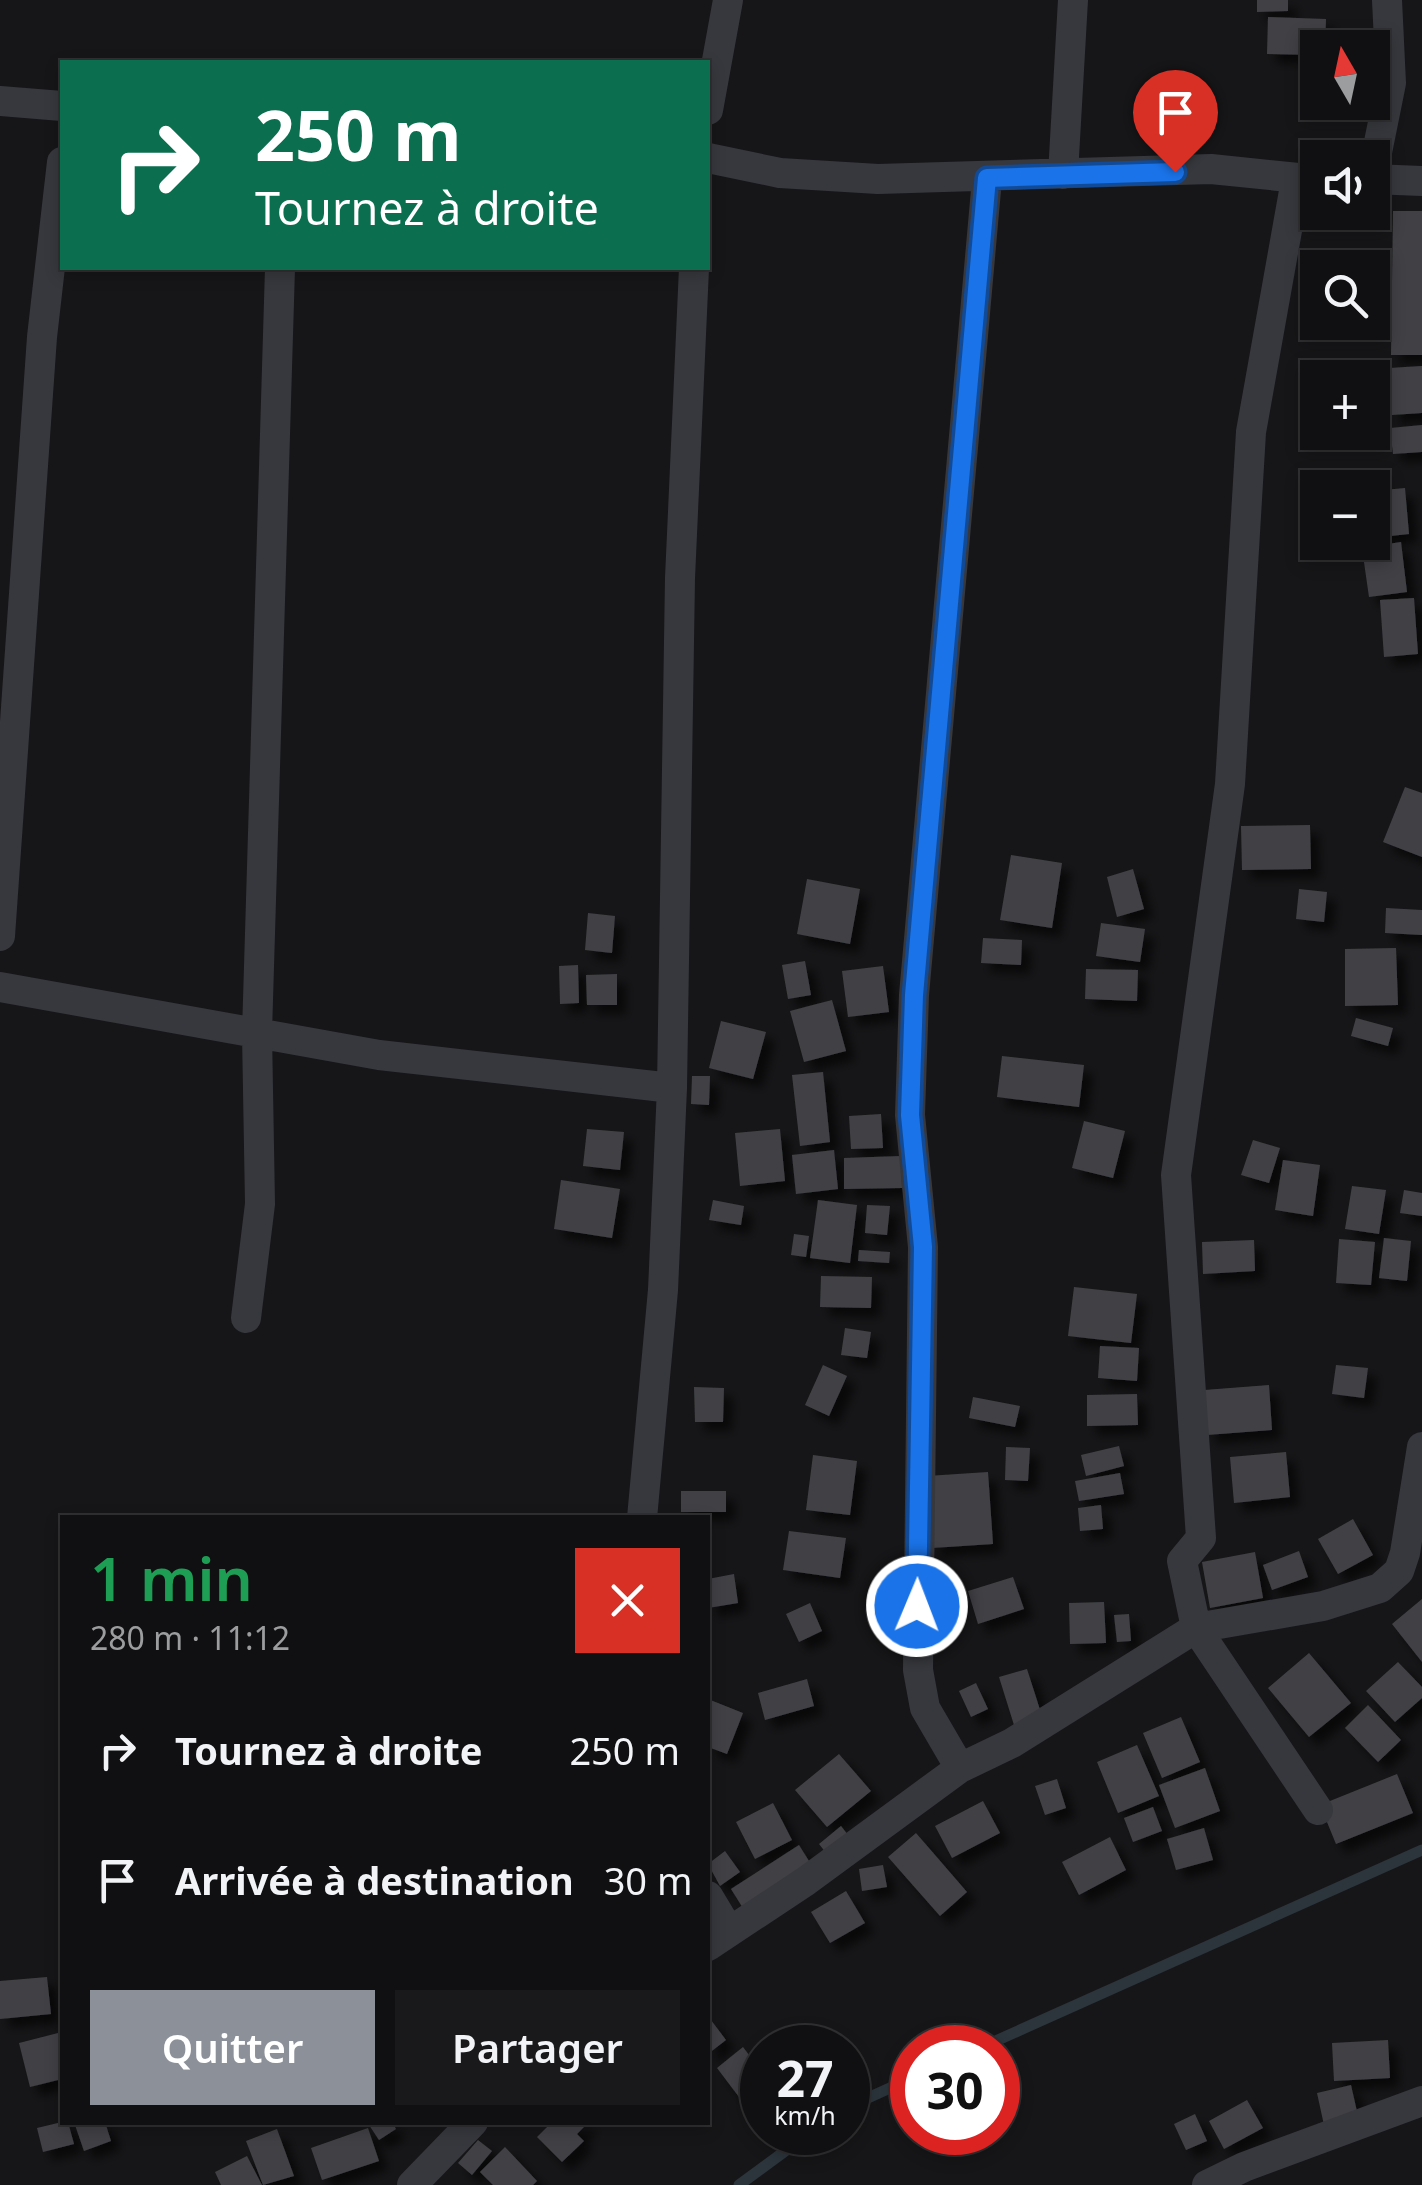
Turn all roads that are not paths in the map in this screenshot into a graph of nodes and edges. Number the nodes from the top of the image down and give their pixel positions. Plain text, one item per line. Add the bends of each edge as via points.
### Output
1 (728, 0) edge
2 (1072, 0) edge
3 (1387, 0) edge
4 (710, 99) edge
5 (0, 101) edge
6 (60, 106) edge
7 (1380, 140) edge
8 (710, 158) edge
9 (1063, 174) junction
10 (987, 178) junction
11 (1300, 179) edge
12 (1390, 179) edge
13 (60, 180) edge
14 (1422, 181) edge
15 (1300, 207) edge
16 (280, 270) edge
17 (694, 270) edge
18 (0, 936) edge
19 (0, 987) edge
20 (257, 1033) junction
21 (672, 1088) junction
22 (246, 1318) dead end
23 (1422, 1447) edge
24 (642, 1515) edge
25 (1196, 1628) junction
26 (960, 1768) junction
27 (1318, 1810) dead end
28 (710, 1905) edge
29 (718, 1939) edge
30 (1422, 2101) edge
31 (470, 2125) edge
32 (412, 2185) edge
33 (1207, 2185) edge

1 - 4 street
2 - 9 street
3 - 7 street via 1392,83
5 - 6 street
8 - 10 street via 780,173
9 - 10 street
9 - 11 street via 1211,169
10 - 26 street via 914,995 910,1115 923,1247 918,1670 925,1708
12 - 14 street
13 - 18 street via 42,337
15 - 25 street via 1250,432 1230,784 1176,1175 1201,1538 1182,1561
16 - 20 street
17 - 21 street via 680,578
19 - 20 street
20 - 21 street via 379,1055
20 - 22 street via 260,1204
21 - 24 street via 663,1290
23 - 25 street via 1405,1554 1399,1571 1380,1588 1323,1606
25 - 26 street via 1012,1743
25 - 27 street
26 - 29 street
28 - 29 street
30 - 33 street
31 - 32 street

